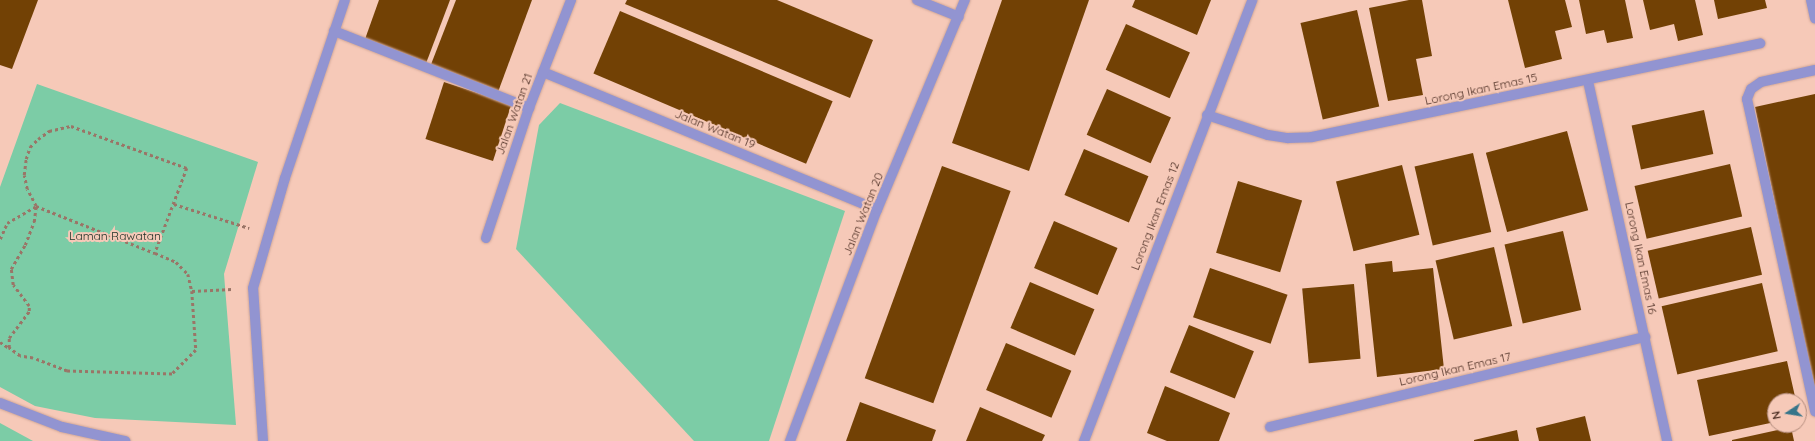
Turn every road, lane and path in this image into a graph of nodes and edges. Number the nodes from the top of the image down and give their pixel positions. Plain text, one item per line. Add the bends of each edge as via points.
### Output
1 (345, 0) edge
2 (571, 0) edge
3 (917, 0) edge
4 (965, 0) edge
5 (1252, 0) edge
6 (1811, 0) edge
7 (959, 17) junction
8 (1815, 19) edge
9 (334, 31) junction
10 (1760, 42) dead end
11 (1815, 70) edge
12 (543, 72) junction
13 (1588, 80) junction
14 (529, 108) junction
15 (1207, 115) junction
16 (174, 204) junction
17 (36, 206) junction
18 (877, 210) junction
19 (268, 235) junction
20 (486, 238) dead end
21 (0, 239) edge
22 (156, 253) junction
23 (253, 288) junction
24 (192, 290) junction
25 (1645, 337) junction
26 (0, 342) edge
27 (9, 348) junction
28 (0, 403) edge
29 (1815, 412) edge
30 (1270, 427) dead end
31 (125, 441) edge
32 (264, 441) edge
33 (790, 441) edge
34 (1084, 441) edge
35 (1667, 441) edge

1 - 9 street
2 - 12 street, Jalan Watan 21
3 - 7 street
4 - 7 street, Jalan Watan 20
5 - 15 street, Lorong Ikan Emas 12
6 - 8 street
7 - 18 street, Jalan Watan 20
9 - 14 street
9 - 19 street
10 - 13 street, Lorong Ikan Emas 15
11 - 29 street via 1761,82 1751,89 1747,99
12 - 14 street, Jalan Watan 21
12 - 18 street, Jalan Watan 19
13 - 15 street, Lorong Ikan Emas 15 via 1312,137 1288,138 1268,135
13 - 25 street, Lorong Ikan Emas 16
14 - 20 street, Jalan Watan 21
15 - 34 street, Lorong Ikan Emas 12
16 - 17 path via 187,168 71,126 49,131 30,147 24,175 27,189
16 - 19 path
16 - 22 path
17 - 21 path via 7,223
17 - 22 path
17 - 27 path via 34,222 25,245 11,269 13,285 29,306 29,311 9,338
18 - 33 street, Jalan Watan 20
19 - 23 street
22 - 24 path via 176,262 188,274
23 - 24 path
23 - 32 street
24 - 27 path via 196,350 172,374 67,371 33,358 20,356
25 - 30 street, Lorong Ikan Emas 17
25 - 35 street, Lorong Ikan Emas 16
26 - 27 path
28 - 31 street via 62,427

